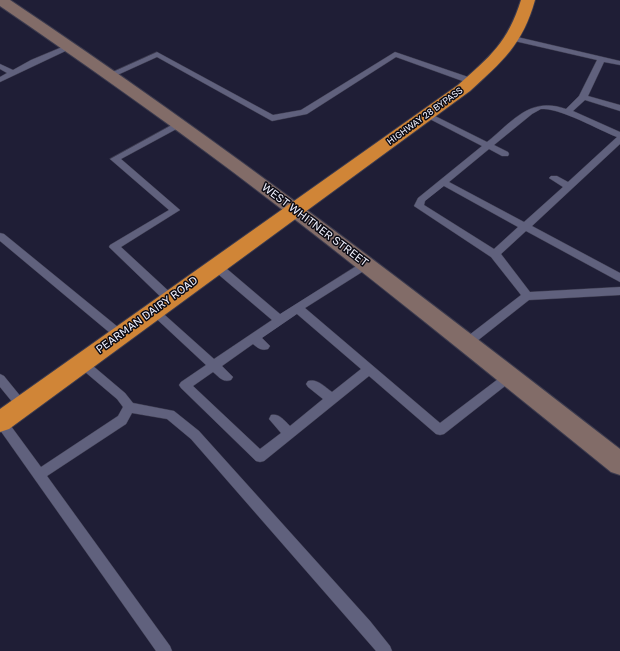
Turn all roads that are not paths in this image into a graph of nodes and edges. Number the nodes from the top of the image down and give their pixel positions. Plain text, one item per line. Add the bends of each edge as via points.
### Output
1 (0, 0) edge
2 (528, 0) edge
3 (513, 38) junction
4 (70, 47) junction
5 (602, 59) junction
6 (620, 63) edge
7 (0, 66) edge
8 (12, 73) junction
9 (110, 75) junction
10 (0, 80) edge
11 (471, 81) junction
12 (583, 97) junction
13 (620, 108) edge
14 (567, 112) junction
15 (426, 115) junction
16 (179, 124) junction
17 (620, 135) edge
18 (620, 139) edge
19 (489, 146) junction
20 (505, 154) dead end
21 (554, 178) dead end
22 (443, 182) junction
23 (569, 186) junction
24 (295, 208) junction
25 (526, 226) junction
26 (0, 236) edge
27 (495, 254) junction
28 (366, 264) junction
29 (216, 266) junction
30 (620, 278) edge
31 (620, 291) edge
32 (527, 296) junction
33 (162, 305) junction
34 (297, 308) junction
35 (280, 320) junction
36 (120, 335) junction
37 (254, 338) junction
38 (468, 342) junction
39 (264, 346) dead end
40 (82, 363) junction
41 (213, 366) junction
42 (369, 369) junction
43 (510, 376) junction
44 (227, 378) dead end
45 (0, 379) edge
46 (312, 384) dead end
47 (332, 399) junction
48 (22, 406) junction
49 (130, 407) junction
50 (275, 419) dead end
51 (0, 422) edge
52 (290, 433) junction
53 (620, 464) edge
54 (39, 475) junction
55 (165, 651) edge
56 (385, 651) edge

1 - 4 main road, WEST WHITNER STREET
2 - 3 highway, HIGHWAY 28 BYPASS
3 - 5 lane
3 - 11 highway, HIGHWAY 28 BYPASS via 494,61
4 - 8 lane
4 - 9 main road, WEST WHITNER STREET
5 - 6 lane
5 - 12 lane
7 - 8 lane
8 - 10 lane
9 - 11 lane via 157,54 272,118 304,112 395,54
9 - 16 main road, WEST WHITNER STREET
11 - 15 highway, HIGHWAY 28 BYPASS
12 - 13 lane
12 - 14 lane
14 - 17 lane
14 - 19 lane via 554,107 539,106
15 - 19 lane
15 - 24 highway, HIGHWAY 28 BYPASS
16 - 24 main road, WEST WHITNER STREET
16 - 33 lane via 115,159 175,210 114,247
18 - 23 lane
19 - 20 lane
19 - 22 lane
21 - 23 lane
22 - 25 lane
22 - 27 lane via 421,200 419,206
23 - 25 lane
24 - 28 main road, WEST WHITNER STREET
24 - 29 highway, PEARMAN DAIRY ROAD
25 - 27 lane
25 - 30 lane
26 - 36 lane
27 - 32 lane
28 - 34 lane
28 - 38 main road, WEST WHITNER STREET
29 - 33 highway, PEARMAN DAIRY ROAD
29 - 35 lane
31 - 32 lane
32 - 38 lane
33 - 36 highway, PEARMAN DAIRY ROAD
33 - 41 lane
34 - 35 lane
34 - 42 lane
35 - 37 lane
36 - 40 highway, PEARMAN DAIRY ROAD
37 - 39 lane
37 - 41 lane
38 - 43 main road, WEST WHITNER STREET
40 - 48 highway, PEARMAN DAIRY ROAD
40 - 49 lane via 121,396
41 - 44 lane
41 - 52 lane via 185,385 260,457
42 - 43 lane via 440,430
42 - 47 lane
43 - 53 main road, WEST WHITNER STREET
45 - 48 lane
46 - 47 lane
47 - 52 lane
48 - 51 highway, PEARMAN DAIRY ROAD
49 - 54 lane via 122,420
49 - 56 lane via 170,415 195,435
50 - 52 lane
51 - 54 lane
54 - 55 lane

